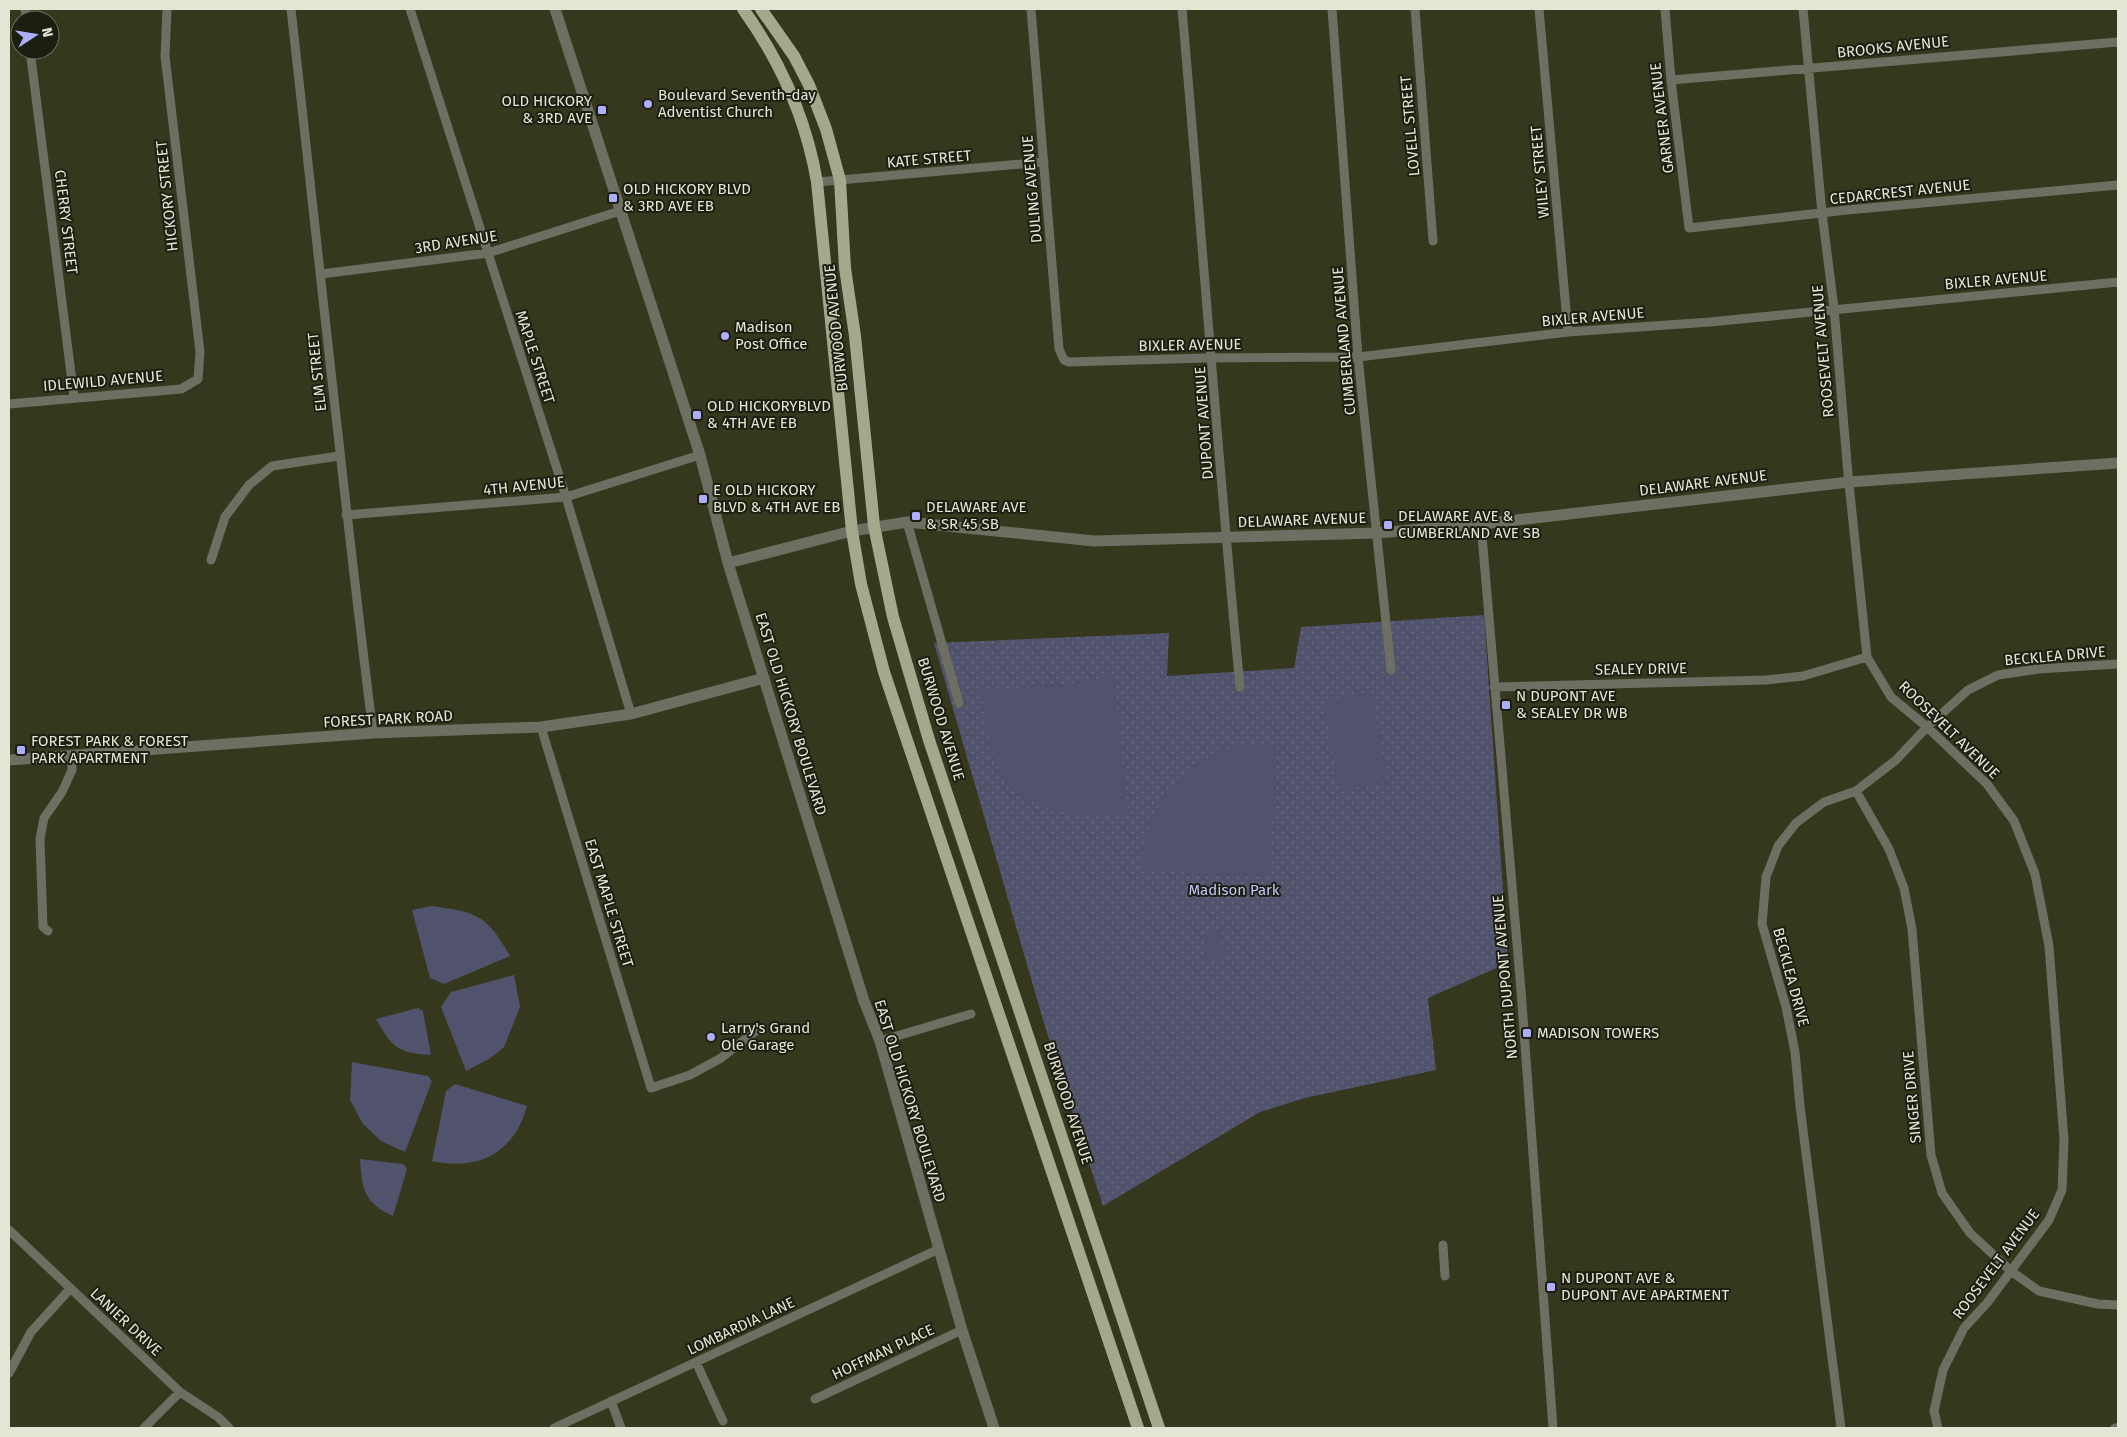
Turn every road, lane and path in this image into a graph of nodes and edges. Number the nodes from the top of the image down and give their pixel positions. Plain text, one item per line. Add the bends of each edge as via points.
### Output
1 (166, 9) edge
2 (291, 9) edge
3 (410, 9) edge
4 (556, 9) edge
5 (743, 9) edge
6 (761, 9) edge
7 (1031, 9) edge
8 (1182, 9) edge
9 (1332, 9) edge
10 (1415, 9) edge
11 (1539, 9) edge
12 (1665, 9) edge
13 (1802, 9) edge
14 (2118, 42) edge
15 (31, 60) edge
16 (1808, 69) junction
17 (1671, 80) junction
18 (1044, 162) junction
19 (840, 180) junction
20 (817, 182) junction
21 (2118, 185) edge
22 (620, 212) junction
23 (1822, 213) junction
24 (1689, 224) joint
25 (1433, 242) dead end
26 (488, 253) junction
27 (321, 274) junction
28 (2118, 282) edge
29 (1834, 308) junction
30 (1568, 332) junction
31 (1358, 357) junction
32 (1212, 358) junction
33 (1069, 362) joint
34 (198, 380) joint
35 (74, 397) junction
36 (9, 404) edge
37 (700, 454) junction
38 (339, 456) junction
39 (2118, 463) edge
40 (1849, 482) junction
41 (566, 497) junction
42 (346, 515) junction
43 (907, 522) junction
44 (1481, 524) junction
45 (874, 526) junction
46 (852, 531) junction
47 (1377, 533) junction
48 (1226, 538) junction
49 (211, 560) dead end
50 (728, 562) junction
51 (1867, 657) junction
52 (2118, 664) edge
53 (1391, 670) dead end
54 (764, 678) junction
55 (1240, 687) dead end
56 (1494, 687) junction
57 (959, 703) dead end
58 (631, 714) junction
59 (541, 727) junction
60 (1927, 727) junction
61 (373, 733) junction
62 (72, 756) junction
63 (9, 760) edge
64 (1856, 791) junction
65 (48, 931) dead end
66 (971, 1014) dead end
67 (757, 1030) dead end
68 (880, 1041) junction
69 (9, 1230) edge
70 (1443, 1245) dead end
71 (939, 1249) junction
72 (1540, 1249) junction
73 (1530, 1250) dead end
74 (2011, 1271) junction
75 (1445, 1276) dead end
76 (70, 1289) junction
77 (2118, 1305) edge
78 (962, 1330) junction
79 (696, 1362) junction
80 (9, 1373) edge
81 (180, 1392) junction
82 (815, 1399) dead end
83 (611, 1402) junction
84 (723, 1421) dead end
85 (144, 1428) edge
86 (229, 1428) edge
87 (554, 1428) edge
88 (621, 1428) edge
89 (994, 1428) edge
90 (1138, 1428) edge
91 (1159, 1428) edge
92 (1553, 1428) edge
93 (1841, 1428) edge
94 (1938, 1428) edge

1 - 34 street, HICKORY STREET via 166,56 200,352
2 - 27 street, ELM STREET
3 - 26 street, MAPLE STREET
4 - 22 street, EAST OLD HICKORY BOULEVARD
5 - 20 main road, BURWOOD AVENUE via 761,34 793,93 805,126
6 - 19 main road, BURWOOD AVENUE via 794,56 812,93
7 - 18 street, DULING AVENUE
8 - 32 street, DUPONT AVENUE
9 - 31 street, CUMBERLAND AVENUE
10 - 25 street, LOVELL STREET
11 - 30 street, WILEY STREET
12 - 17 street, GARNER AVENUE
13 - 16 street, ROOSEVELT AVENUE
14 - 16 street, BROOKS AVENUE
15 - 35 street, CHERRY STREET
16 - 17 street, BROOKS AVENUE
16 - 23 street, ROOSEVELT AVENUE
17 - 24 street, GARNER AVENUE
18 - 19 street, KATE STREET
18 - 33 street, DULING AVENUE via 1059,349 1064,360
19 - 20 street, KATE STREET
19 - 45 main road, BURWOOD AVENUE via 845,268
20 - 46 main road, BURWOOD AVENUE
21 - 23 street, CEDARCREST AVENUE
22 - 26 street, 3RD AVENUE
22 - 37 street, EAST OLD HICKORY BOULEVARD
23 - 24 street, CEDARCREST AVENUE via 1689,228
23 - 29 street, ROOSEVELT AVENUE
26 - 27 street, 3RD AVENUE
26 - 41 street, MAPLE STREET
27 - 38 street, ELM STREET
28 - 29 street, BIXLER AVENUE
29 - 30 street, BIXLER AVENUE via 1710,322
29 - 40 street, ROOSEVELT AVENUE
30 - 31 street, BIXLER AVENUE
31 - 32 street, BIXLER AVENUE
31 - 47 street, CUMBERLAND AVENUE
32 - 33 street, BIXLER AVENUE
32 - 48 street, DUPONT AVENUE
34 - 35 street, IDLEWILD AVENUE via 181,388
35 - 36 street, IDLEWILD AVENUE
37 - 41 street, 4TH AVENUE
37 - 50 street, EAST OLD HICKORY BOULEVARD
38 - 42 street, ELM STREET
38 - 49 street via 272,466 249,485 225,518
39 - 40 street, DELAWARE AVENUE
40 - 44 street, DELAWARE AVENUE
40 - 51 street, ROOSEVELT AVENUE
41 - 42 street, 4TH AVENUE
41 - 58 street, MAPLE STREET
42 - 61 street, ELM STREET
43 - 45 street, DELAWARE AVENUE
43 - 48 street, DELAWARE AVENUE via 1094,541
43 - 57 street, BURWOOD AVENUE
44 - 47 street, DELAWARE AVENUE
44 - 56 street, NORTH DUPONT AVENUE
45 - 46 street, DELAWARE AVENUE
45 - 91 main road, BURWOOD AVENUE via 893,617 929,740
46 - 50 street, DELAWARE AVENUE
46 - 90 main road, BURWOOD AVENUE via 861,584 884,672
47 - 48 street, DELAWARE AVENUE
47 - 53 street, CUMBERLAND AVENUE
48 - 55 street, DUPONT AVENUE
50 - 54 street, EAST OLD HICKORY BOULEVARD
51 - 56 street, SEALEY DRIVE via 1790,678
51 - 60 street, ROOSEVELT AVENUE via 1891,697
52 - 60 street, BECKLEA DRIVE via 1998,675 1968,690
54 - 58 street, FOREST PARK ROAD
54 - 68 street, EAST OLD HICKORY BOULEVARD via 864,1001
56 - 72 street, NORTH DUPONT AVENUE
58 - 59 street, FOREST PARK ROAD
59 - 61 street, FOREST PARK ROAD
59 - 67 street, EAST MAPLE STREET via 651,1088 690,1075 721,1058
60 - 64 street, BECKLEA DRIVE via 1896,760
60 - 74 street, ROOSEVELT AVENUE via 1987,784 2014,821 2036,874 2049,946 2064,1140 2062,1190 2049,1220
61 - 62 street, FOREST PARK ROAD
62 - 63 street, FOREST PARK ROAD
62 - 65 street via 72,770 44,818 40,838 43,928
64 - 74 street, SINGER DRIVE via 1889,849 1904,888 1912,929 1931,1156 1942,1193 1970,1233
64 - 93 street, BECKLEA DRIVE via 1824,802 1796,822 1778,846 1766,877 1762,903 1762,924 1786,1007 1795,1052
66 - 68 street
68 - 71 street, EAST OLD HICKORY BOULEVARD
69 - 76 street, LANIER DRIVE
70 - 75 street
71 - 78 street, EAST OLD HICKORY BOULEVARD
71 - 79 street, LOMBARDIA LANE
72 - 73 street
72 - 92 street, NORTH DUPONT AVENUE
74 - 77 street, SINGER DRIVE via 2038,1291
74 - 94 street, ROOSEVELT AVENUE via 1964,1328 1943,1370 1934,1411
76 - 80 street via 31,1332
76 - 81 street, LANIER DRIVE
78 - 82 street, HOFFMAN PLACE
78 - 89 street, EAST OLD HICKORY BOULEVARD
79 - 83 street, LOMBARDIA LANE
79 - 84 street
81 - 85 street
81 - 86 street, LANIER DRIVE
83 - 87 street, LOMBARDIA LANE
83 - 88 street

